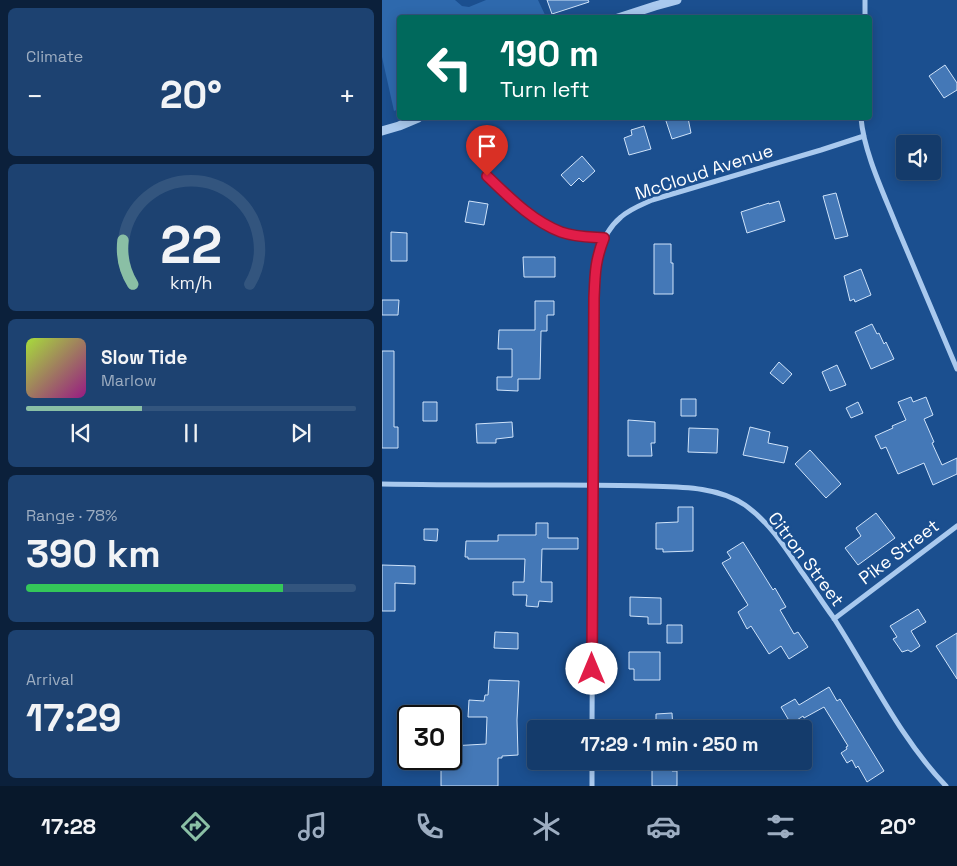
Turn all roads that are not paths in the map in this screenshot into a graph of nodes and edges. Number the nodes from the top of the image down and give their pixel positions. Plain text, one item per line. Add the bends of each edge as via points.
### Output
1 (678, 0) edge
2 (865, 0) edge
3 (627, 15) edge
4 (864, 15) edge
5 (413, 120) edge
6 (861, 120) edge
7 (382, 132) edge
8 (864, 136) junction
9 (487, 176) dead end
10 (604, 238) junction
11 (956, 369) edge
12 (382, 484) edge
13 (594, 485) junction
14 (956, 526) edge
15 (834, 619) junction
16 (592, 720) edge
17 (592, 770) edge
18 (592, 786) edge
19 (946, 786) edge

1 - 3 street
2 - 4 street
5 - 7 street
6 - 8 street
8 - 10 street, McCloud Avenue via 652,200 621,216
8 - 11 street
9 - 10 lane via 537,221 562,232
10 - 13 street, McCloud Avenue via 595,272
12 - 13 street, Citron Street
13 - 15 street, Citron Street via 696,489 714,492 744,504 781,541
13 - 16 street, McCloud Avenue
14 - 15 street, Pike Street
15 - 19 street, Citron Street via 900,728
17 - 18 street

